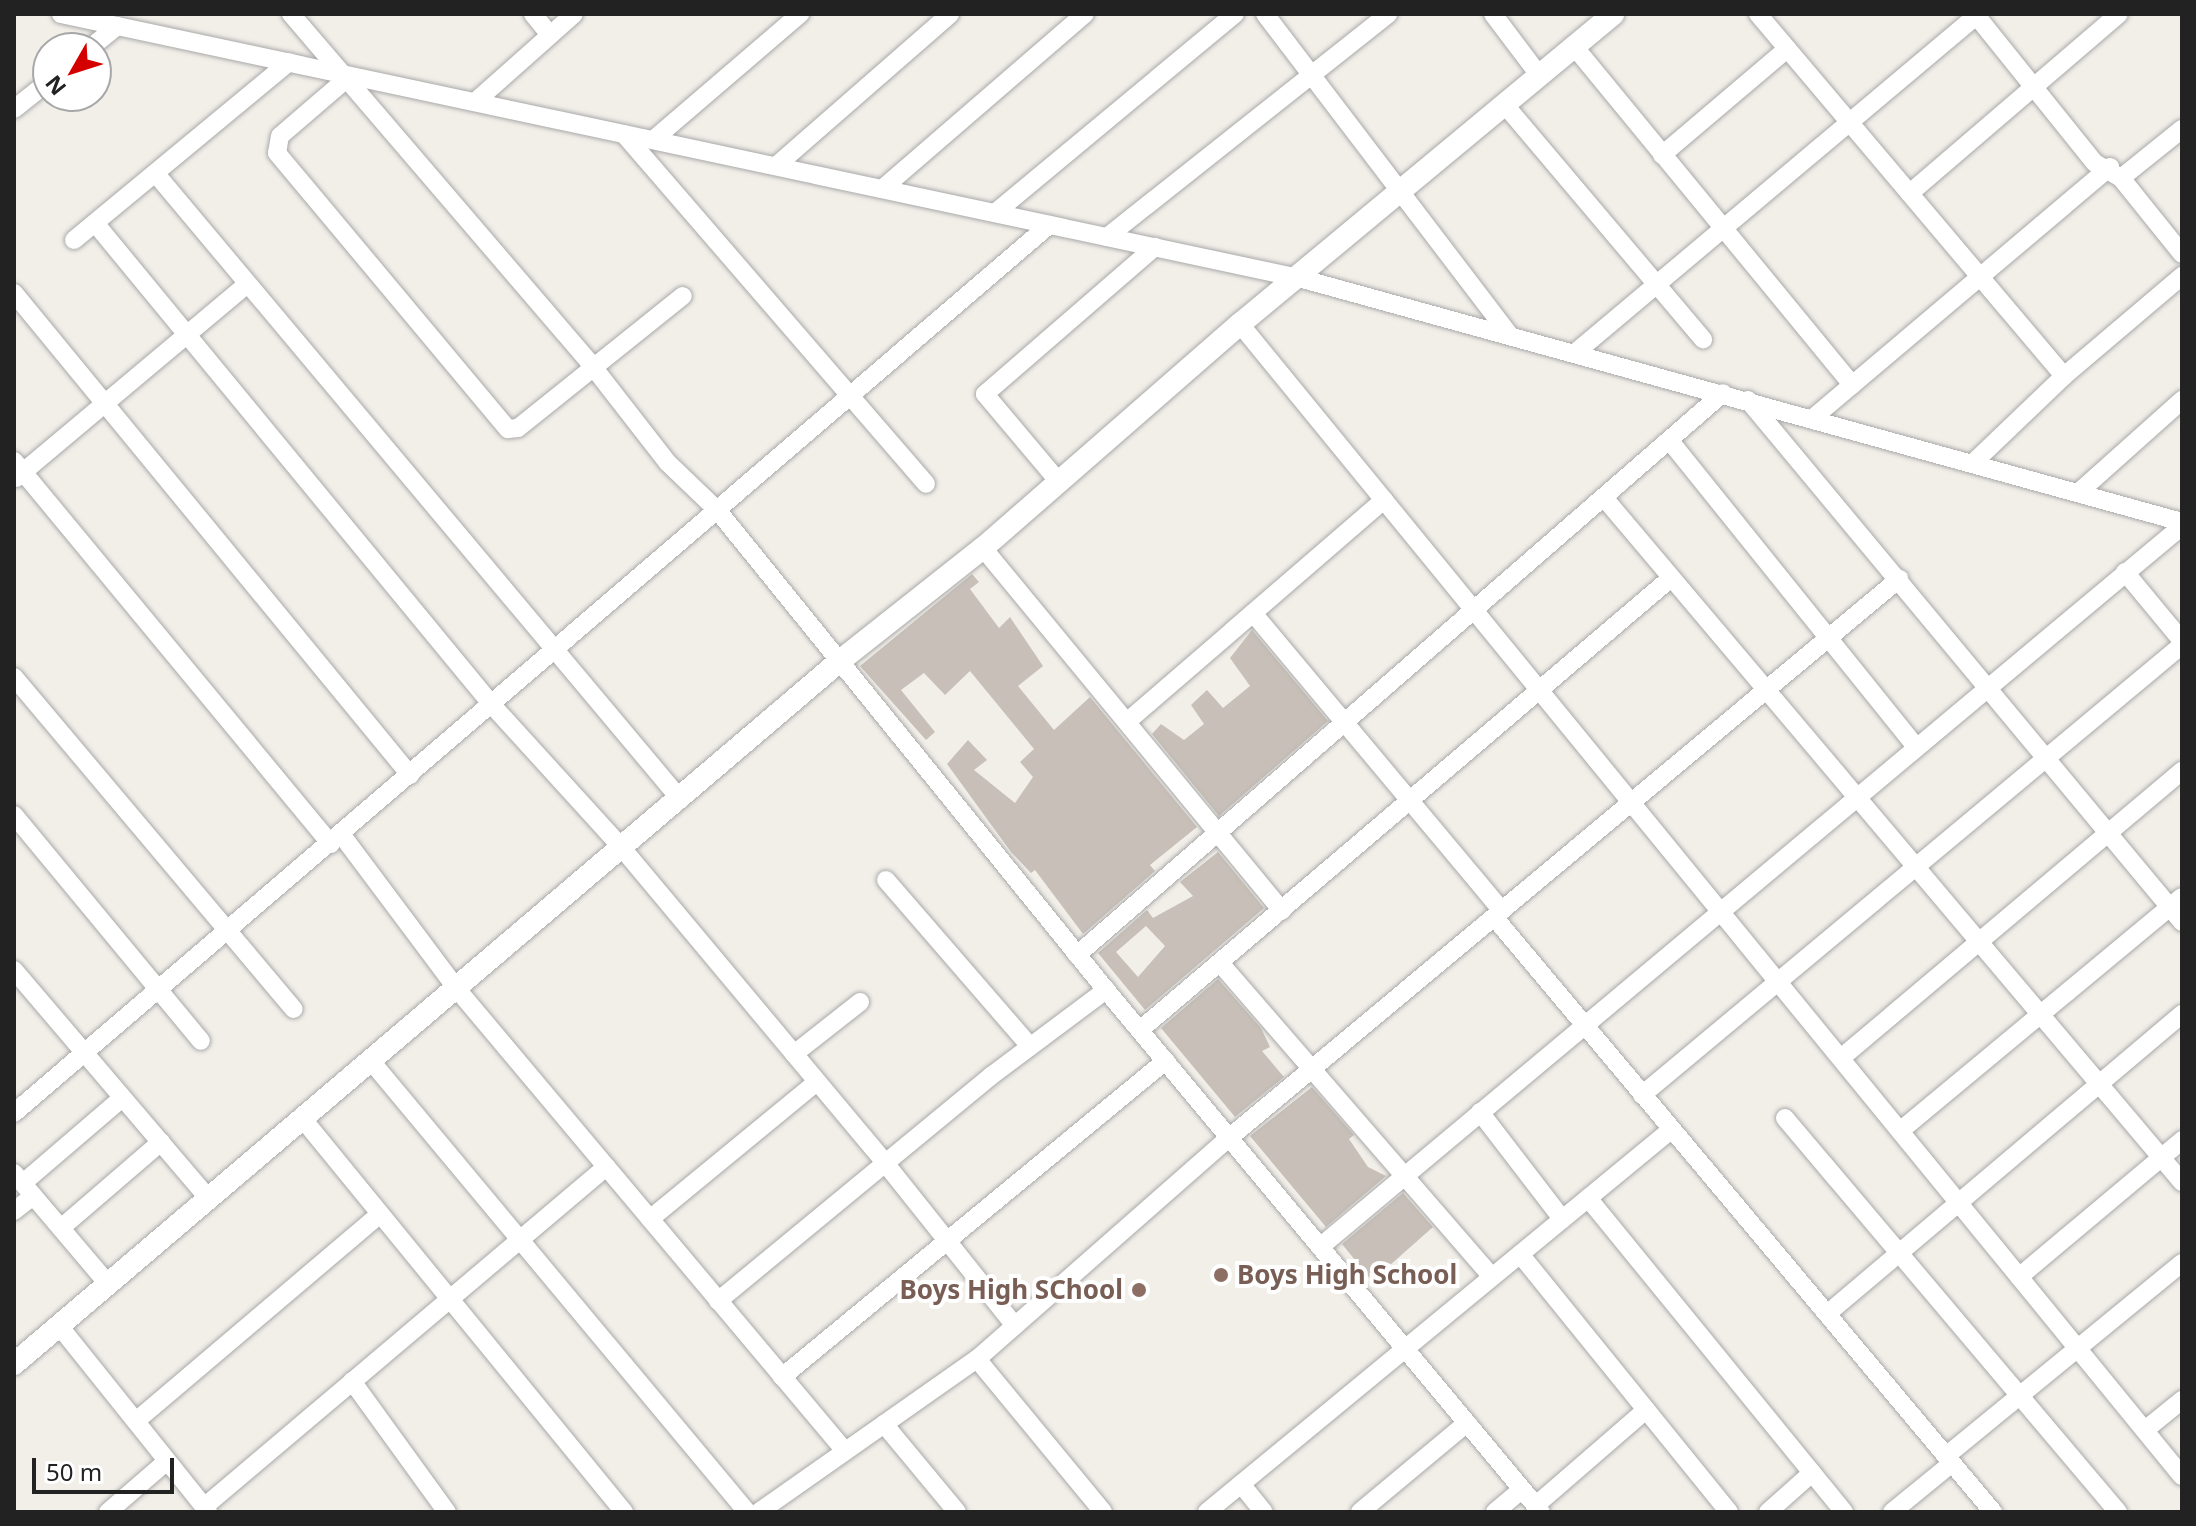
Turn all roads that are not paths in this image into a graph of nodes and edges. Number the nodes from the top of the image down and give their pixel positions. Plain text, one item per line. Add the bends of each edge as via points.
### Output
1 (61, 14) edge
2 (291, 14) edge
3 (533, 14) edge
4 (574, 14) edge
5 (800, 14) edge
6 (950, 14) edge
7 (1085, 14) edge
8 (1235, 14) edge
9 (1265, 14) edge
10 (1388, 14) edge
11 (1493, 14) edge
12 (1613, 14) edge
13 (1758, 14) edge
14 (2119, 14) edge
15 (1975, 15) edge
16 (117, 26) junction
17 (110, 32) edge
18 (550, 35) junction
19 (1573, 45) junction
20 (1787, 49) junction
21 (289, 62) junction
22 (1312, 74) junction
23 (1539, 75) junction
24 (340, 77) junction
25 (2036, 88) junction
26 (32, 95) edge
27 (475, 102) junction
28 (1505, 105) junction
29 (14, 109) edge
30 (1849, 123) junction
31 (2182, 129) edge
32 (624, 134) junction
33 (653, 140) junction
34 (1662, 155) junction
35 (776, 166) junction
36 (2115, 173) junction
37 (156, 174) junction
38 (1401, 188) junction
39 (882, 189) junction
40 (1910, 193) junction
41 (995, 213) junction
42 (95, 223) junction
43 (1049, 225) junction
44 (1723, 229) junction
45 (1107, 237) junction
46 (74, 240) dead end
47 (1155, 247) junction
48 (2182, 254) edge
49 (2182, 276) edge
50 (1980, 277) junction
51 (1299, 278) junction
52 (1657, 284) junction
53 (245, 286) junction
54 (14, 293) edge
55 (683, 296) dead end
56 (1240, 324) junction
57 (188, 334) junction
58 (1510, 336) junction
59 (1703, 339) dead end
60 (1575, 353) junction
61 (594, 368) junction
62 (2064, 376) junction
63 (1852, 385) junction
64 (1723, 393) junction
65 (851, 396) junction
66 (1748, 400) junction
67 (2182, 400) edge
68 (105, 404) junction
69 (1813, 418) junction
70 (1670, 441) junction
71 (1973, 463) junction
72 (17, 471) edge
73 (1059, 482) junction
74 (926, 484) dead end
75 (2078, 493) junction
76 (1384, 500) junction
77 (1606, 500) junction
78 (718, 511) junction
79 (2182, 524) edge
80 (983, 548) junction
81 (2125, 572) junction
82 (1671, 578) junction
83 (1899, 579) junction
84 (1474, 610) junction
85 (1253, 613) junction
86 (1828, 638) junction
87 (2182, 643) edge
88 (555, 651) junction
89 (841, 660) junction
90 (14, 677) edge
91 (1987, 685) junction
92 (1766, 690) junction
93 (1541, 692) junction
94 (492, 705) junction
95 (1129, 720) junction
96 (1347, 721) junction
97 (1915, 746) junction
98 (2047, 758) junction
99 (2182, 771) edge
100 (410, 775) junction
101 (1855, 795) junction
102 (680, 799) junction
103 (1412, 802) junction
104 (1631, 802) junction
105 (14, 815) edge
106 (1219, 830) junction
107 (2109, 834) junction
108 (336, 839) junction
109 (622, 848) junction
110 (1916, 867) junction
111 (886, 880) dead end
112 (2176, 902) edge
113 (1282, 911) junction
114 (1722, 913) junction
115 (1498, 914) junction
116 (2182, 922) edge
117 (229, 930) junction
118 (1980, 941) junction
119 (1077, 955) junction
120 (1220, 963) junction
121 (14, 970) edge
122 (1778, 982) junction
123 (159, 989) junction
124 (457, 989) junction
125 (1106, 990) junction
126 (860, 1002) dead end
127 (294, 1009) dead end
128 (2040, 1011) junction
129 (2182, 1014) edge
130 (1584, 1025) junction
131 (1140, 1030) junction
132 (201, 1041) dead end
133 (1030, 1046) junction
134 (84, 1053) junction
135 (794, 1054) junction
136 (1841, 1058) junction
137 (371, 1061) junction
138 (1166, 1061) junction
139 (1312, 1069) junction
140 (817, 1082) junction
141 (2100, 1082) junction
142 (1642, 1095) junction
143 (122, 1098) junction
144 (1480, 1112) junction
145 (14, 1113) edge
146 (302, 1118) junction
147 (1785, 1118) dead end
148 (1672, 1129) junction
149 (1900, 1131) junction
150 (1229, 1138) junction
151 (2182, 1140) edge
152 (161, 1142) junction
153 (2161, 1157) junction
154 (885, 1163) junction
155 (606, 1167) junction
156 (1404, 1176) junction
157 (2182, 1182) edge
158 (23, 1184) edge
159 (207, 1197) junction
160 (1588, 1198) junction
161 (1959, 1203) junction
162 (14, 1211) edge
163 (379, 1215) junction
164 (650, 1219) junction
165 (1562, 1219) junction
166 (61, 1228) junction
167 (517, 1241) junction
168 (946, 1241) junction
169 (1320, 1247) junction
170 (1520, 1254) junction
171 (1898, 1254) junction
172 (2182, 1263) edge
173 (1492, 1277) junction
174 (2019, 1277) junction
175 (108, 1284) junction
176 (451, 1297) junction
177 (718, 1301) junction
178 (1827, 1314) junction
179 (1015, 1326) junction
180 (60, 1327) junction
181 (2078, 1348) junction
182 (1405, 1349) junction
183 (977, 1359) junction
184 (14, 1364) edge
185 (782, 1377) junction
186 (352, 1381) junction
187 (2020, 1395) junction
188 (2182, 1400) edge
189 (1646, 1410) junction
190 (136, 1421) junction
191 (1467, 1423) junction
192 (884, 1424) junction
193 (2145, 1430) junction
194 (845, 1451) junction
195 (1949, 1459) junction
196 (167, 1461) junction
197 (1812, 1473) junction
198 (2182, 1476) edge
199 (1241, 1484) junction
200 (1522, 1489) junction
201 (1538, 1509) edge
202 (206, 1510) edge
203 (108, 1512) edge
204 (447, 1512) edge
205 (624, 1512) edge
206 (747, 1512) edge
207 (759, 1512) edge
208 (957, 1512) edge
209 (1103, 1512) edge
210 (1207, 1512) edge
211 (1264, 1512) edge
212 (1360, 1512) edge
213 (1495, 1512) edge
214 (1729, 1512) edge
215 (1768, 1512) edge
216 (1844, 1512) edge
217 (1892, 1512) edge
218 (1993, 1512) edge
219 (2118, 1512) edge

1 - 16 street
2 - 24 street
3 - 18 street
4 - 18 street
5 - 33 street
6 - 35 street
7 - 39 street
8 - 41 street
9 - 22 street
10 - 22 street
11 - 23 street
12 - 19 street
13 - 20 street
14 - 25 street
15 - 25 street
15 - 30 street
16 - 17 street
16 - 21 street
18 - 27 street
19 - 23 street
19 - 34 street
20 - 30 street
20 - 34 street
21 - 24 street
21 - 37 street
22 - 38 street
22 - 45 street
23 - 28 street
24 - 27 street
24 - 61 street
24 - 61 street via 280,136 277,153 497,420 508,429 518,428
25 - 36 street via 2095,163
25 - 40 street
26 - 29 street
27 - 32 street
28 - 38 street
28 - 52 street
30 - 40 street
30 - 44 street
31 - 36 street
32 - 33 street
32 - 65 street
33 - 35 street
34 - 44 street
35 - 39 street
36 - 48 street
36 - 50 street
37 - 42 street
37 - 53 street
38 - 51 street
38 - 58 street
39 - 41 street
40 - 50 street
41 - 43 street
42 - 46 street
42 - 57 street
43 - 45 street
43 - 65 street
44 - 52 street
44 - 63 street
45 - 47 street
47 - 51 street
47 - 73 street via 985,394
49 - 62 street
50 - 62 street
50 - 63 street
51 - 56 street
51 - 58 street
52 - 59 street
52 - 60 street
53 - 57 street
53 - 88 street
54 - 68 street
55 - 61 street
56 - 73 street
56 - 76 street
57 - 68 street
57 - 94 street
58 - 60 street
60 - 64 street
61 - 78 street via 668,463
62 - 71 street
63 - 69 street
64 - 66 street
64 - 70 street
65 - 74 street
65 - 78 street
66 - 69 street
66 - 83 street
67 - 75 street
68 - 72 street
68 - 100 street
69 - 71 street
70 - 77 street
70 - 86 street
71 - 75 street
72 - 108 street
73 - 80 street
75 - 79 street
76 - 84 street
76 - 85 street
77 - 82 street
77 - 84 street
78 - 88 street
78 - 89 street
79 - 81 street
80 - 89 street
80 - 95 street
81 - 87 street
81 - 91 street
82 - 92 street
82 - 93 street
83 - 86 street
83 - 91 street
84 - 93 street
84 - 96 street
85 - 95 street
85 - 96 street
86 - 92 street
86 - 97 street
87 - 98 street
88 - 94 street
88 - 102 street
89 - 102 street
89 - 119 street
90 - 117 street
91 - 97 street
91 - 98 street
92 - 101 street
92 - 104 street
93 - 103 street
93 - 104 street
94 - 100 street
94 - 109 street
95 - 106 street
96 - 103 street
96 - 106 street
97 - 101 street
98 - 107 street
98 - 110 street
99 - 107 street
100 - 108 street
101 - 110 street
101 - 114 street
102 - 109 street
103 - 113 street
103 - 115 street
104 - 114 street
104 - 115 street
105 - 123 street
106 - 113 street
106 - 119 street
107 - 112 street
107 - 118 street
108 - 117 street
108 - 124 street
109 - 124 street
109 - 135 street
110 - 118 street
110 - 122 street
111 - 133 street
112 - 116 street
112 - 128 street
113 - 120 street
114 - 122 street
114 - 130 street
115 - 130 street
115 - 139 street
117 - 123 street
117 - 127 street
118 - 128 street
118 - 136 street
119 - 125 street
120 - 131 street
120 - 139 street
121 - 134 street
122 - 136 street
122 - 142 street
123 - 132 street
123 - 134 street
124 - 137 street
124 - 155 street
125 - 131 street
125 - 133 street
126 - 135 street
128 - 141 street
128 - 149 street
129 - 141 street
130 - 142 street
130 - 144 street
131 - 138 street
133 - 154 street
134 - 143 street
134 - 145 street
135 - 140 street
136 - 149 street
137 - 146 street
137 - 167 street
138 - 150 street
138 - 168 street
139 - 150 street
139 - 156 street
140 - 154 street
140 - 164 street
141 - 153 street
141 - 161 street
142 - 148 street
143 - 152 street
143 - 158 street
144 - 156 street
144 - 165 street
146 - 159 street
146 - 163 street
147 - 171 street
148 - 160 street
148 - 178 street
149 - 161 street
150 - 169 street
150 - 179 street
151 - 153 street
152 - 159 street
152 - 166 street
153 - 157 street
153 - 174 street
154 - 168 street
154 - 177 street
155 - 164 street
155 - 167 street
156 - 169 street
156 - 173 street
158 - 162 street
158 - 166 street
159 - 175 street
160 - 165 street
160 - 197 street
161 - 171 street
161 - 174 street
163 - 176 street
163 - 190 street
164 - 177 street
165 - 170 street
166 - 175 street
167 - 176 street
167 - 206 street
168 - 179 street
168 - 185 street
169 - 182 street
170 - 173 street
170 - 189 street
171 - 178 street
171 - 187 street
172 - 181 street
173 - 182 street
174 - 181 street
175 - 180 street
176 - 186 street
176 - 205 street
177 - 185 street
178 - 195 street
179 - 183 street
180 - 184 street
180 - 190 street
181 - 187 street
181 - 193 street
182 - 191 street
182 - 199 street
183 - 192 street
183 - 209 street
185 - 194 street
186 - 202 street
186 - 204 street
187 - 195 street
187 - 219 street
188 - 193 street
189 - 201 street
189 - 214 street
190 - 196 street
191 - 200 street
191 - 212 street
192 - 194 street
192 - 208 street
193 - 198 street
194 - 207 street
195 - 217 street
195 - 218 street
196 - 202 street
196 - 203 street
197 - 215 street
197 - 216 street
199 - 210 street
199 - 211 street
200 - 201 street
200 - 213 street

